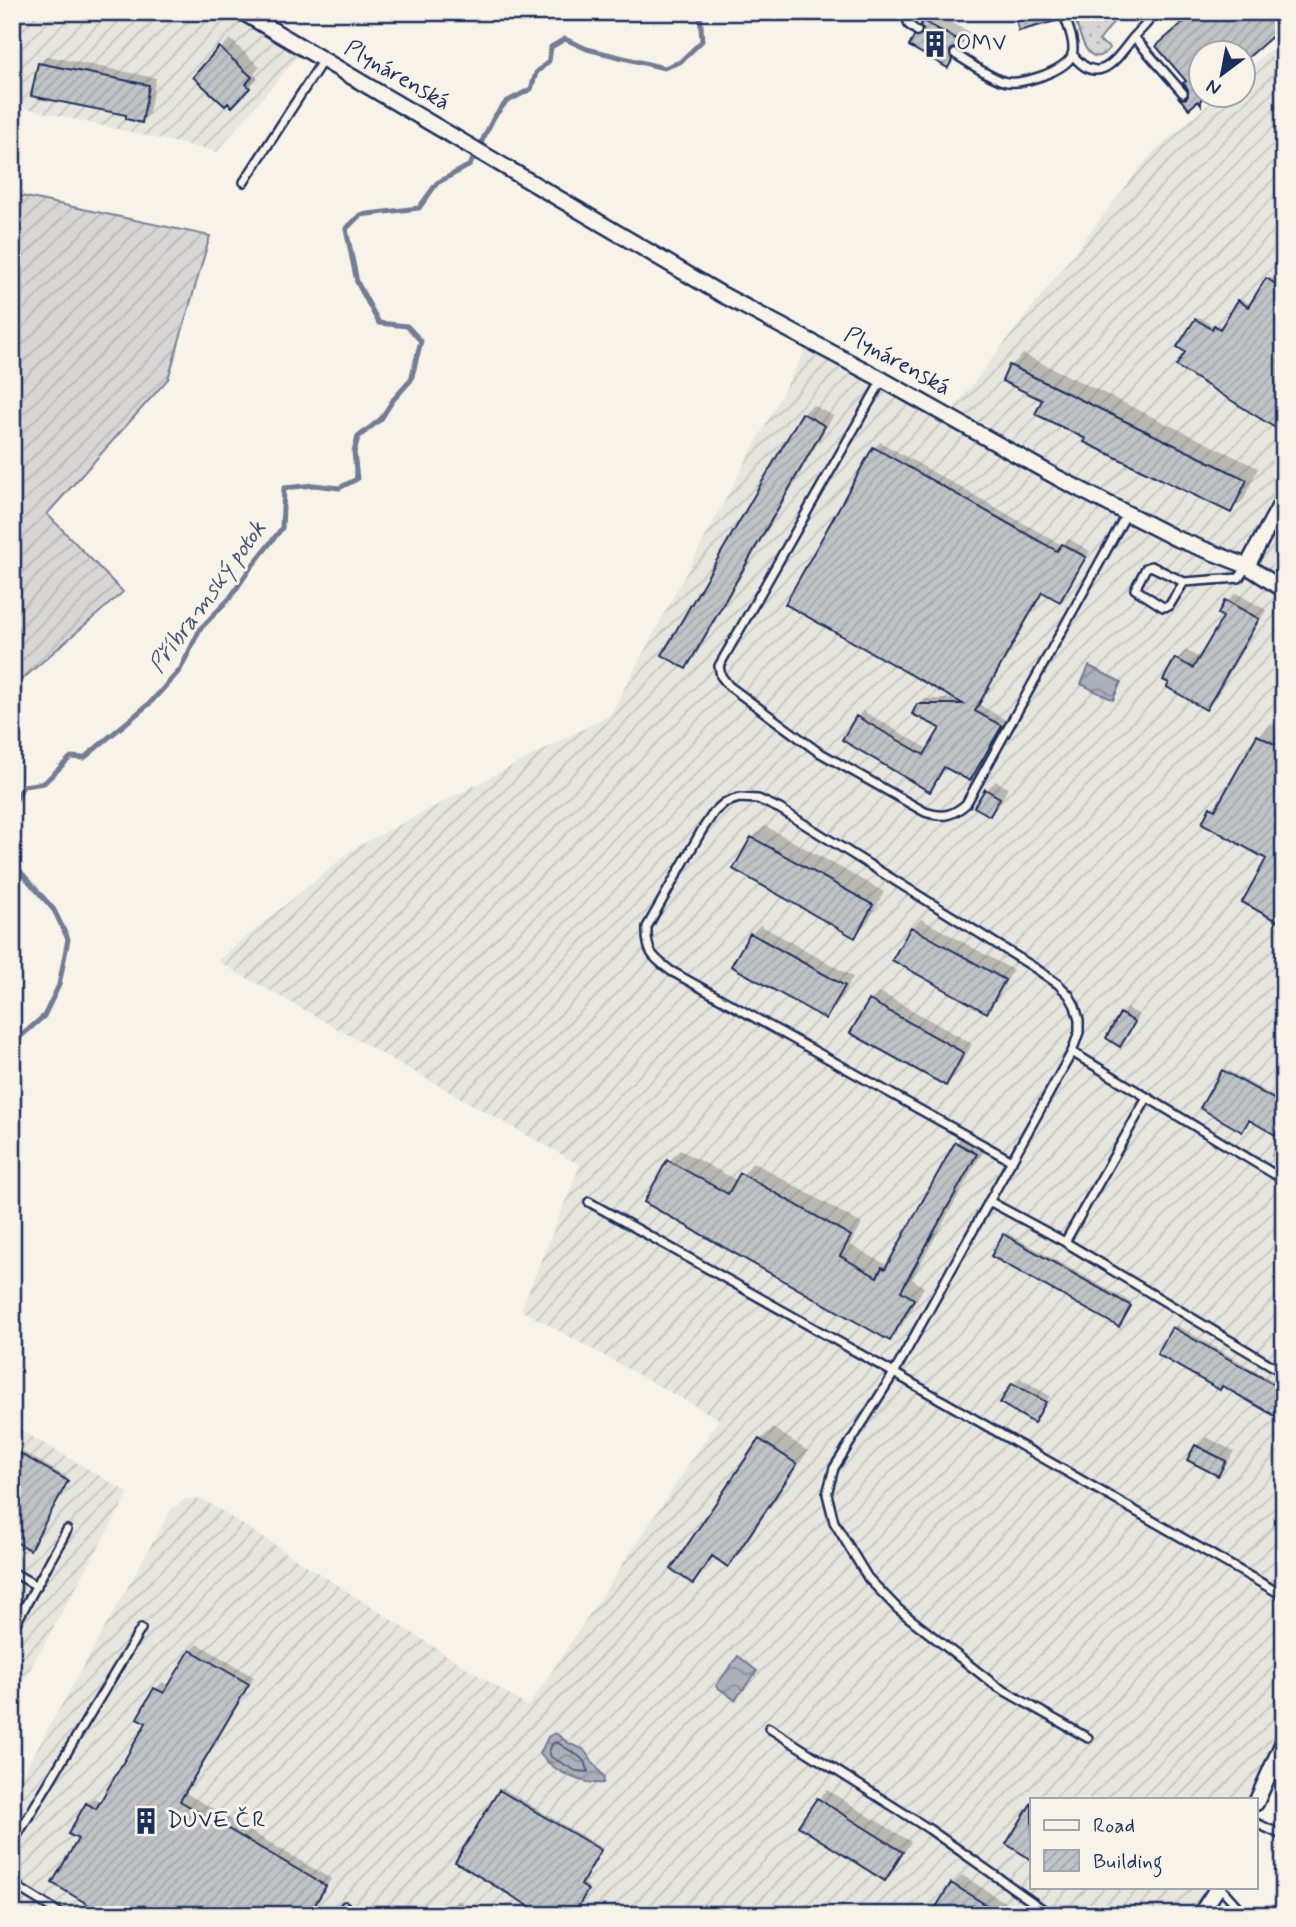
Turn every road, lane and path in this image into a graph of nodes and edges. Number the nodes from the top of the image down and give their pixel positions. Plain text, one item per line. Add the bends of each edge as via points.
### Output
1 (242, 12) edge
2 (910, 12) edge
3 (1063, 12) edge
4 (1156, 12) edge
5 (917, 31) dead end
6 (1134, 37) junction
7 (955, 54) dead end
8 (1072, 54) junction
9 (323, 59) junction
10 (1184, 93) dead end
11 (244, 182) dead end
12 (883, 380) junction
13 (1284, 498) edge
14 (1127, 513) junction
15 (1247, 566) junction
16 (1184, 582) junction
17 (1284, 590) edge
18 (1072, 1052) junction
19 (1147, 1098) junction
20 (1012, 1161) junction
21 (1284, 1180) edge
22 (989, 1201) junction
23 (589, 1202) dead end
24 (1065, 1242) junction
25 (894, 1373) junction
26 (1284, 1373) edge
27 (67, 1530) dead end
28 (12, 1572) edge
29 (37, 1586) junction
30 (1284, 1596) edge
31 (141, 1629) dead end
32 (12, 1630) edge
33 (769, 1728) dead end
34 (1088, 1738) dead end
35 (1284, 1740) edge
36 (1258, 1798) edge
37 (1258, 1824) edge
38 (1284, 1836) edge
39 (12, 1844) edge
40 (12, 1880) edge
41 (1218, 1888) edge
42 (1220, 1888) edge
43 (345, 1906) dead end
44 (63, 1915) edge
45 (340, 1915) edge
46 (1051, 1915) edge
47 (1200, 1915) edge
48 (1245, 1915) edge

1 - 9 street, Plynárenská
2 - 5 lane via 909,25
3 - 8 lane
4 - 6 lane
6 - 8 lane via 1118,58 1099,70 1084,67
6 - 10 lane
7 - 8 lane via 1013,83 1061,68
9 - 11 lane
9 - 12 street, Plynárenská via 721,293
12 - 14 street, Plynárenská
12 - 14 lane via 719,666 729,686 817,751 925,812 953,815 966,804
13 - 15 street
14 - 15 street, Plynárenská
15 - 16 lane via 1239,578
15 - 17 street, Plynárenská
16 - 16 lane via 1168,607 1135,589 1151,566
18 - 19 lane
18 - 20 lane
18 - 20 lane via 1079,1020 1069,995 1058,984 758,799 739,798 714,812 647,927 649,952 671,971
19 - 21 lane
19 - 24 lane
20 - 22 lane
22 - 24 lane
22 - 25 lane
23 - 25 lane
24 - 26 lane
25 - 30 lane
25 - 34 lane via 834,1468 827,1494 834,1521 868,1578 898,1609 996,1686
27 - 29 lane
28 - 29 lane
29 - 32 lane
31 - 39 lane
33 - 46 lane via 929,1829
35 - 36 street
37 - 38 lane
40 - 44 lane
41 - 47 street
42 - 48 lane
43 - 45 lane

